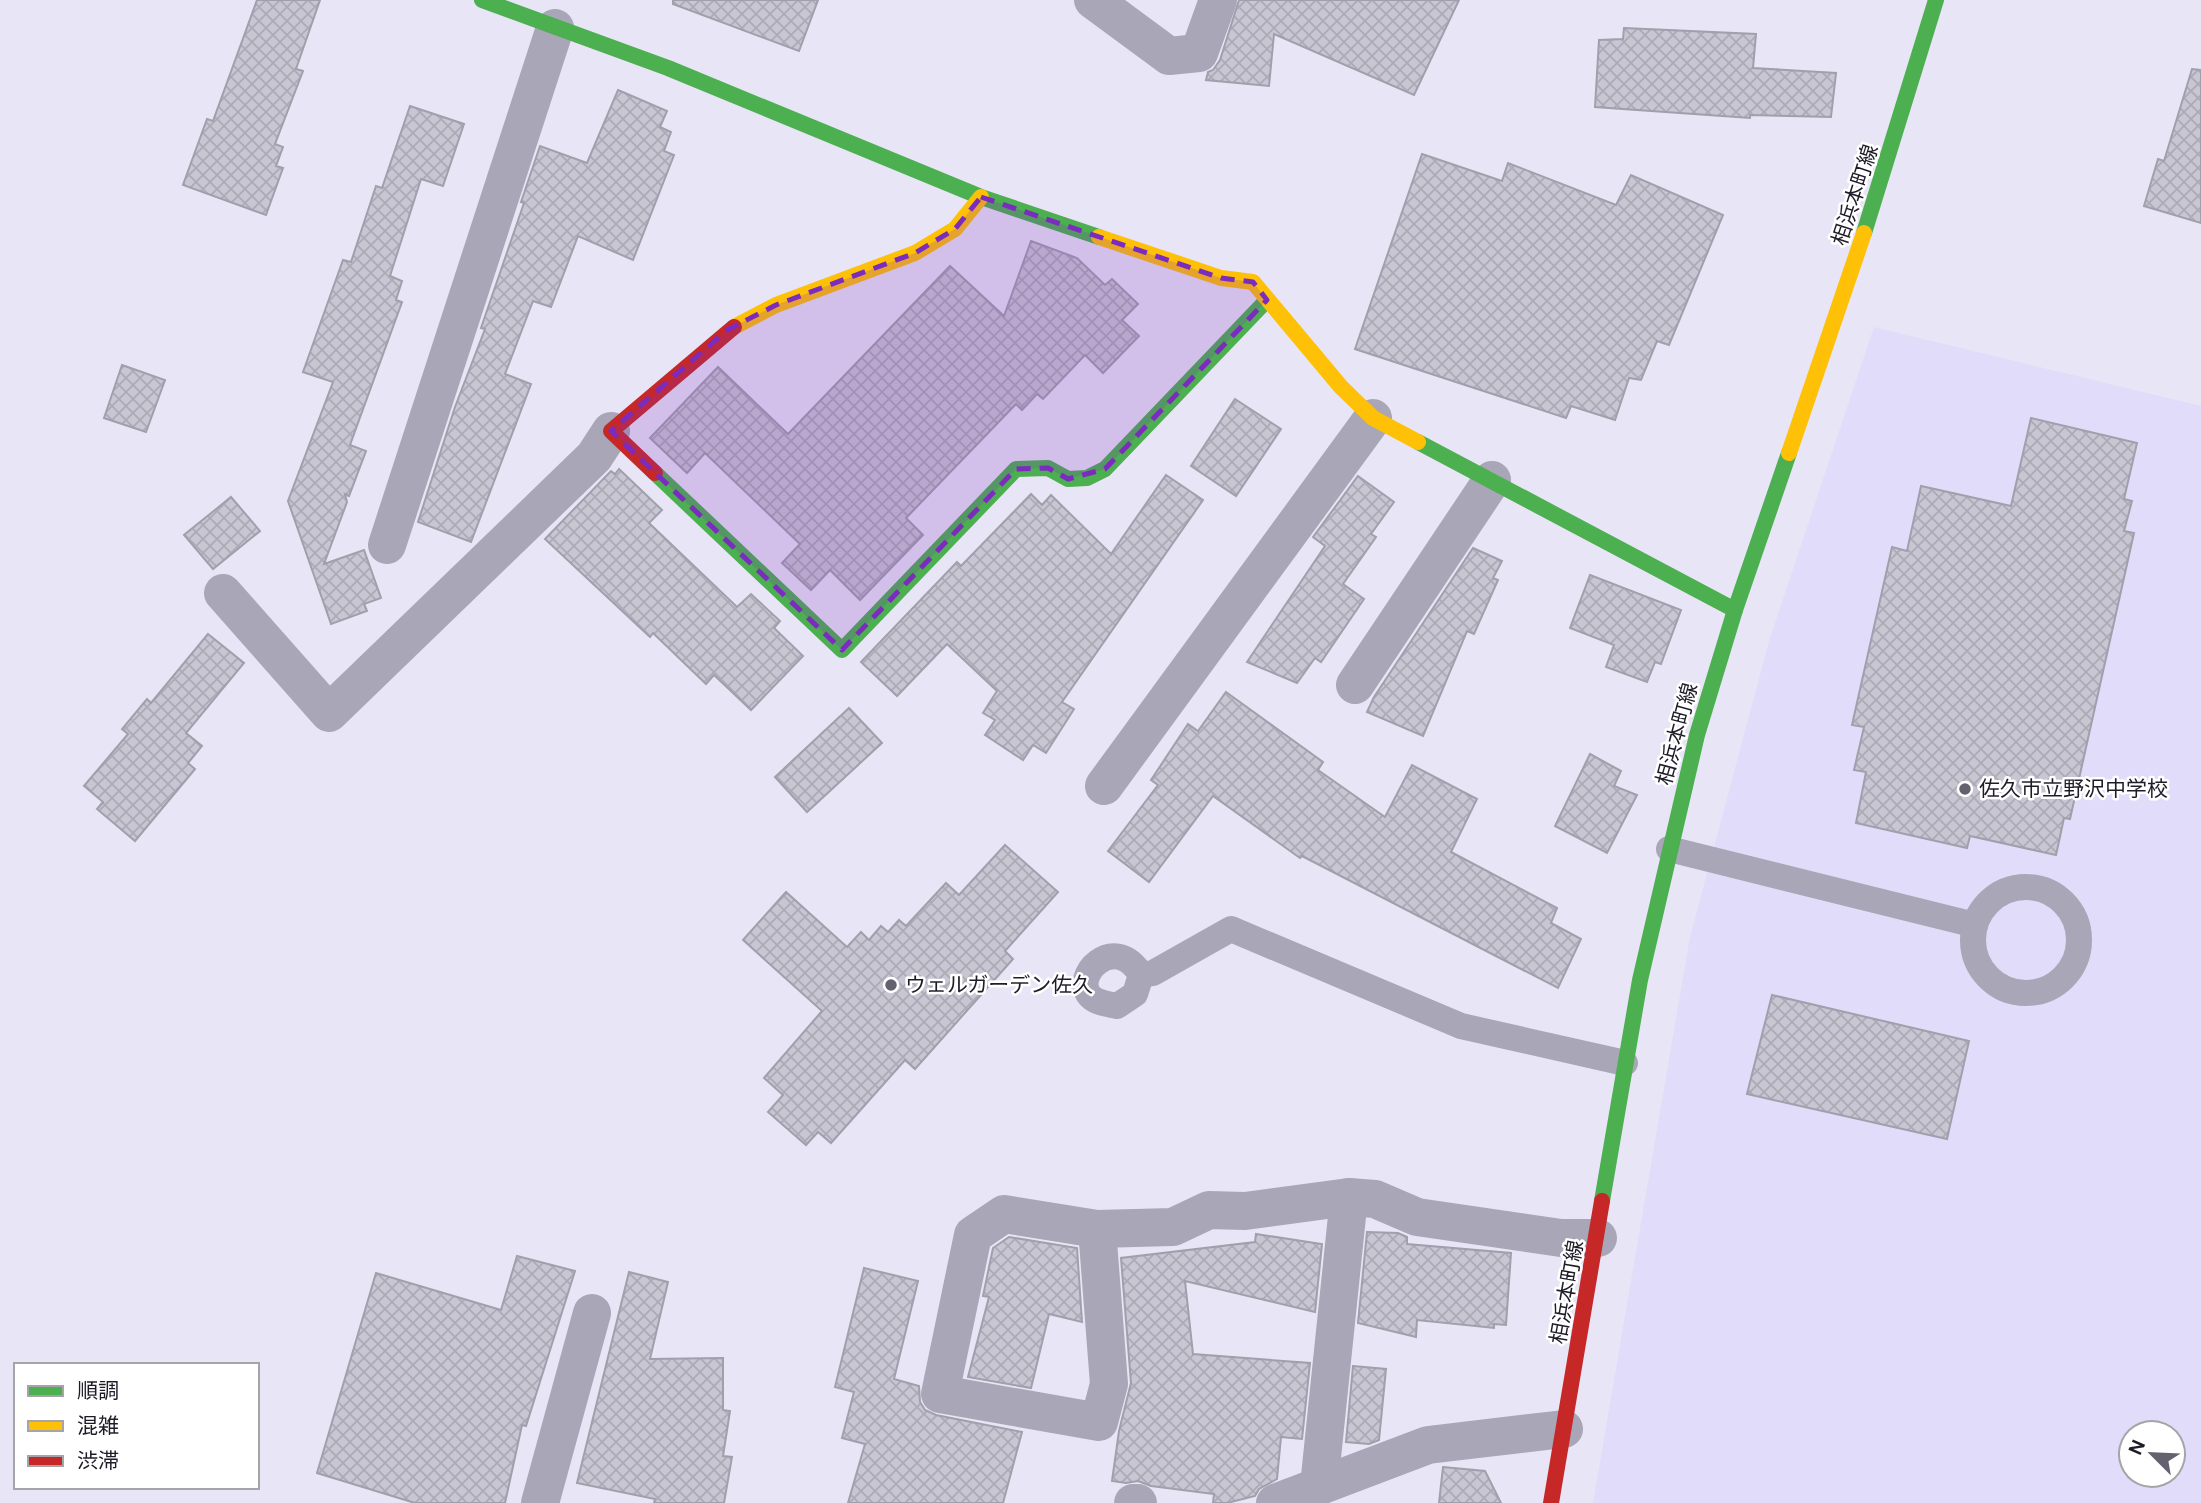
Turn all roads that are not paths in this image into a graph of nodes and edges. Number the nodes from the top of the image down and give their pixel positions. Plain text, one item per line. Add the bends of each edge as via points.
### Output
1 (482, 0) edge
2 (1093, 0) edge
3 (1218, 0) edge
4 (1936, 0) edge
5 (555, 28) junction
6 (982, 197) junction
7 (1267, 300) junction
8 (1373, 418) junction
9 (611, 431) junction
10 (1492, 480) junction
11 (387, 545) dead end
12 (223, 593) dead end
13 (1735, 610) junction
14 (1355, 685) dead end
15 (1104, 786) dead end
16 (1669, 849) junction
17 (1975, 926) junction
18 (1141, 975) dead end
19 (1625, 1063) junction
20 (1349, 1196) junction
21 (1097, 1229) junction
22 (1598, 1238) junction
23 (592, 1313) dead end
24 (1564, 1429) junction
25 (1319, 1486) junction
26 (540, 1503) edge
27 (1275, 1503) edge
28 (1551, 1503) edge

1 - 5 street
2 - 3 street via 1170,57 1199,53
4 - 13 street, 相浜本町線 via 1838,315
5 - 6 street via 668,68
5 - 11 street
6 - 7 street via 1221,278 1253,282
6 - 9 street via 956,229 915,253 776,305 727,330
7 - 8 street
7 - 9 street via 1105,469 1087,478 1068,479 1048,468 1016,469 842,650
8 - 10 street
8 - 15 street
9 - 12 street via 594,457 329,713
10 - 13 street
10 - 14 street
13 - 16 street, 相浜本町線
16 - 17 lane
16 - 19 street, 相浜本町線
17 - 17 lane via 1996,896 2031,887 2048,891 2074,916 2078,952 2059,982 2044,990 2011,991 1984,973 1976,958
18 - 19 lane via 1231,929 1461,1026
19 - 22 street, 相浜本町線
20 - 21 street via 1245,1210 1209,1210 1173,1227
20 - 22 street via 1374,1199 1417,1217 1561,1238
20 - 25 street
21 - 21 street via 1004,1214 973,1236 940,1394 1099,1422 1109,1384
22 - 24 street, 相浜本町線
23 - 26 street
24 - 25 street via 1428,1445
24 - 28 street, 相浜本町線
25 - 27 street

